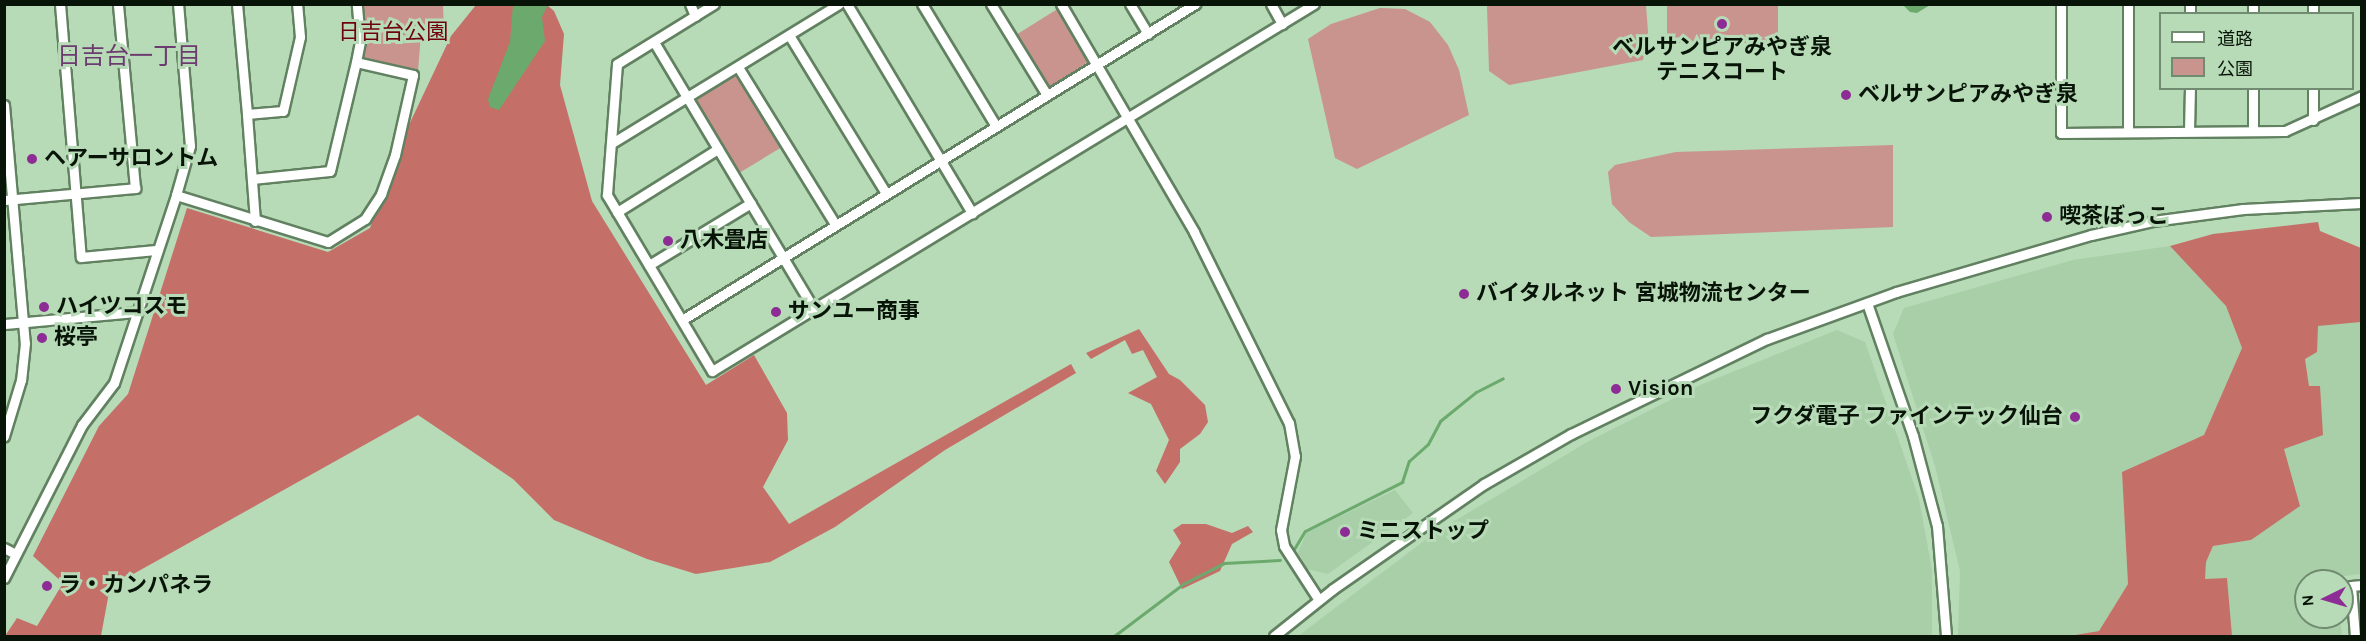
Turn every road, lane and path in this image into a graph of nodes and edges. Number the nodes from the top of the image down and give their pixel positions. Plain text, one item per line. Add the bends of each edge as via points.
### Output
1 (60, 4) edge
2 (118, 4) edge
3 (178, 4) edge
4 (237, 4) edge
5 (297, 4) edge
6 (357, 4) edge
7 (690, 4) edge
8 (714, 4) edge
9 (839, 4) edge
10 (847, 4) edge
11 (922, 4) edge
12 (991, 4) edge
13 (1061, 4) edge
14 (1130, 4) edge
15 (1195, 4) edge
16 (1271, 4) edge
17 (1314, 4) edge
18 (2061, 4) edge
19 (2127, 4) edge
20 (695, 16) junction
21 (1282, 24) junction
22 (1148, 34) junction
23 (789, 35) junction
24 (654, 42) junction
25 (356, 62) junction
26 (1098, 64) junction
27 (738, 67) junction
28 (2190, 90) edge
29 (2253, 90) edge
30 (2313, 90) edge
31 (1047, 95) junction
32 (2361, 96) edge
33 (687, 97) junction
34 (4, 105) edge
35 (247, 114) junction
36 (1129, 117) junction
37 (2313, 120) junction
38 (996, 126) junction
39 (2190, 131) junction
40 (2253, 131) junction
41 (2128, 132) junction
42 (612, 143) junction
43 (718, 149) junction
44 (941, 160) junction
45 (252, 179) junction
46 (886, 193) junction
47 (75, 194) junction
48 (176, 195) junction
49 (9, 200) edge
50 (751, 203) junction
51 (2361, 203) edge
52 (617, 212) junction
53 (972, 213) junction
54 (255, 221) junction
55 (835, 224) junction
56 (156, 250) junction
57 (782, 256) junction
58 (649, 265) junction
59 (1867, 303) junction
60 (814, 309) junction
61 (136, 312) junction
62 (682, 320) junction
63 (23, 322) junction
64 (4, 324) edge
65 (4, 436) edge
66 (4, 548) edge
67 (16, 554) junction
68 (4, 578) edge
69 (2361, 585) edge
70 (1319, 600) junction
71 (1274, 636) edge
72 (1946, 636) edge
73 (2355, 636) edge

1 - 47 street
2 - 47 street via 135,188
3 - 48 street via 190,146
4 - 35 street
5 - 35 street via 300,37 283,111
6 - 25 street via 360,41
7 - 20 street
8 - 20 street
9 - 23 street
10 - 44 street
11 - 38 street
12 - 31 street
13 - 26 street
14 - 22 street
15 - 22 street
16 - 21 street
17 - 21 street
18 - 41 street via 2061,133
19 - 41 street
20 - 24 street
21 - 36 street
22 - 26 street
23 - 27 street
23 - 46 street
24 - 33 street
24 - 42 street via 617,64
25 - 45 street via 330,171
25 - 54 street via 413,75 395,155 381,194 365,219 328,242
26 - 31 street
26 - 36 street
27 - 33 street
27 - 55 street
28 - 39 street
29 - 40 street
30 - 37 street
31 - 38 street
32 - 37 street
33 - 42 street
33 - 43 street
34 - 49 street
35 - 45 street
36 - 53 street
36 - 70 street via 1194,232 1289,423 1295,456 1281,530 1284,546
37 - 40 street via 2285,131
38 - 44 street
39 - 40 street
39 - 41 street
42 - 52 street via 607,195
43 - 50 street
43 - 52 street
44 - 46 street
44 - 53 street
45 - 54 street
46 - 55 street
47 - 49 street
47 - 56 street via 81,257
48 - 54 street
48 - 56 street
49 - 63 street
50 - 57 street
50 - 58 street
51 - 59 street via 2243,209 2153,221 2044,247
52 - 58 street
53 - 60 street
55 - 57 street
56 - 61 street
57 - 60 street
57 - 62 street
58 - 62 street
59 - 70 street via 1767,339 1571,434 1474,491
59 - 72 street via 1913,436 1935,518 1942,554
60 - 62 street via 712,371
61 - 63 street
61 - 67 street via 114,382 82,425
63 - 64 street
63 - 65 street via 21,380
66 - 67 street
67 - 68 street
69 - 73 street via 2351,586
70 - 71 street

